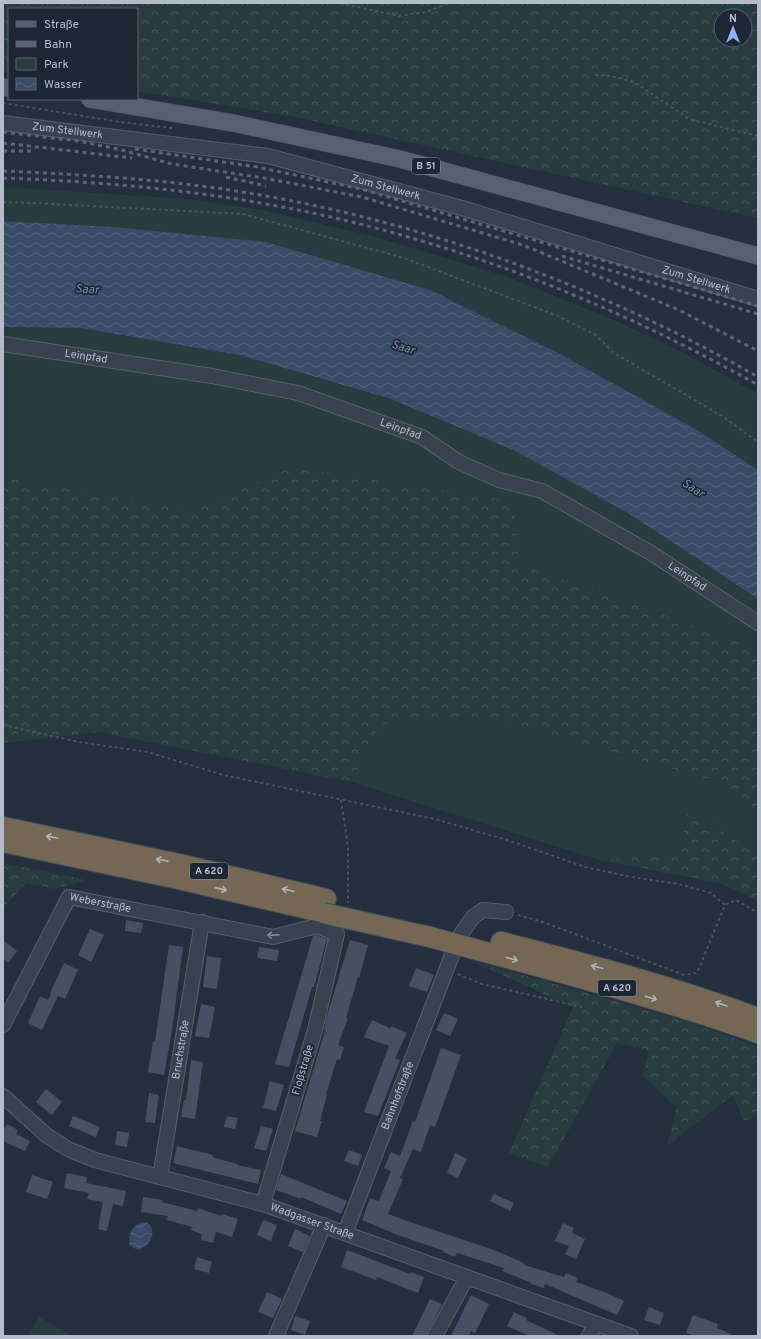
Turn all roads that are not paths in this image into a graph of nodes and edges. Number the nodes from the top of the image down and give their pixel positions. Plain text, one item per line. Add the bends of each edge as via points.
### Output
1 (96, 100) edge
2 (3, 123) edge
3 (758, 256) edge
4 (758, 299) edge
5 (3, 344) edge
6 (758, 623) edge
7 (3, 827) edge
8 (3, 842) edge
9 (325, 906) junction
10 (347, 911) dead end
11 (506, 912) road end
12 (202, 922) junction
13 (470, 941) junction
14 (758, 1018) edge
15 (3, 1025) edge
16 (758, 1033) edge
17 (3, 1096) edge
18 (160, 1177) junction
19 (263, 1204) junction
20 (324, 1226) junction
21 (346, 1233) junction
22 (466, 1277) junction
23 (593, 1330) edge
24 (276, 1336) edge
25 (435, 1336) edge
26 (631, 1336) edge

1 - 3 main road, B 51 via 233,123 400,159
2 - 4 street, Zum Stellwerk via 268,156 462,208
5 - 6 street, Leinpfad via 212,376 298,393 422,438 459,462 499,480 542,491 651,553
9 -> 7 highway, A 620 via 179,864
8 -> 9 highway, A 620
9 - 13 highway, A 620
10 - 13 street
11 - 13 street, Bahnhofstraße via 483,910 473,918
12 - 15 street, Weberstraße via 69,897
12 - 18 street, Bruchstraße
19 -> 12 street, Floßstraße via 315,1030 337,934 317,926 274,937
14 -> 13 highway, A 620 via 708,999 572,960
13 -> 16 highway, A 620
13 - 21 street, Bahnhofstraße via 449,964
17 - 18 street, Wadgasser Straße via 46,1135 68,1149 95,1160
18 - 19 street, Wadgasser Straße
19 - 20 street, Wadgasser Straße
20 - 21 street, Wadgasser Straße
20 - 24 street
21 - 22 street, Wadgasser Straße
22 - 23 street, Wadgasser Straße
22 - 25 street
23 - 26 street, Wadgasser Straße

